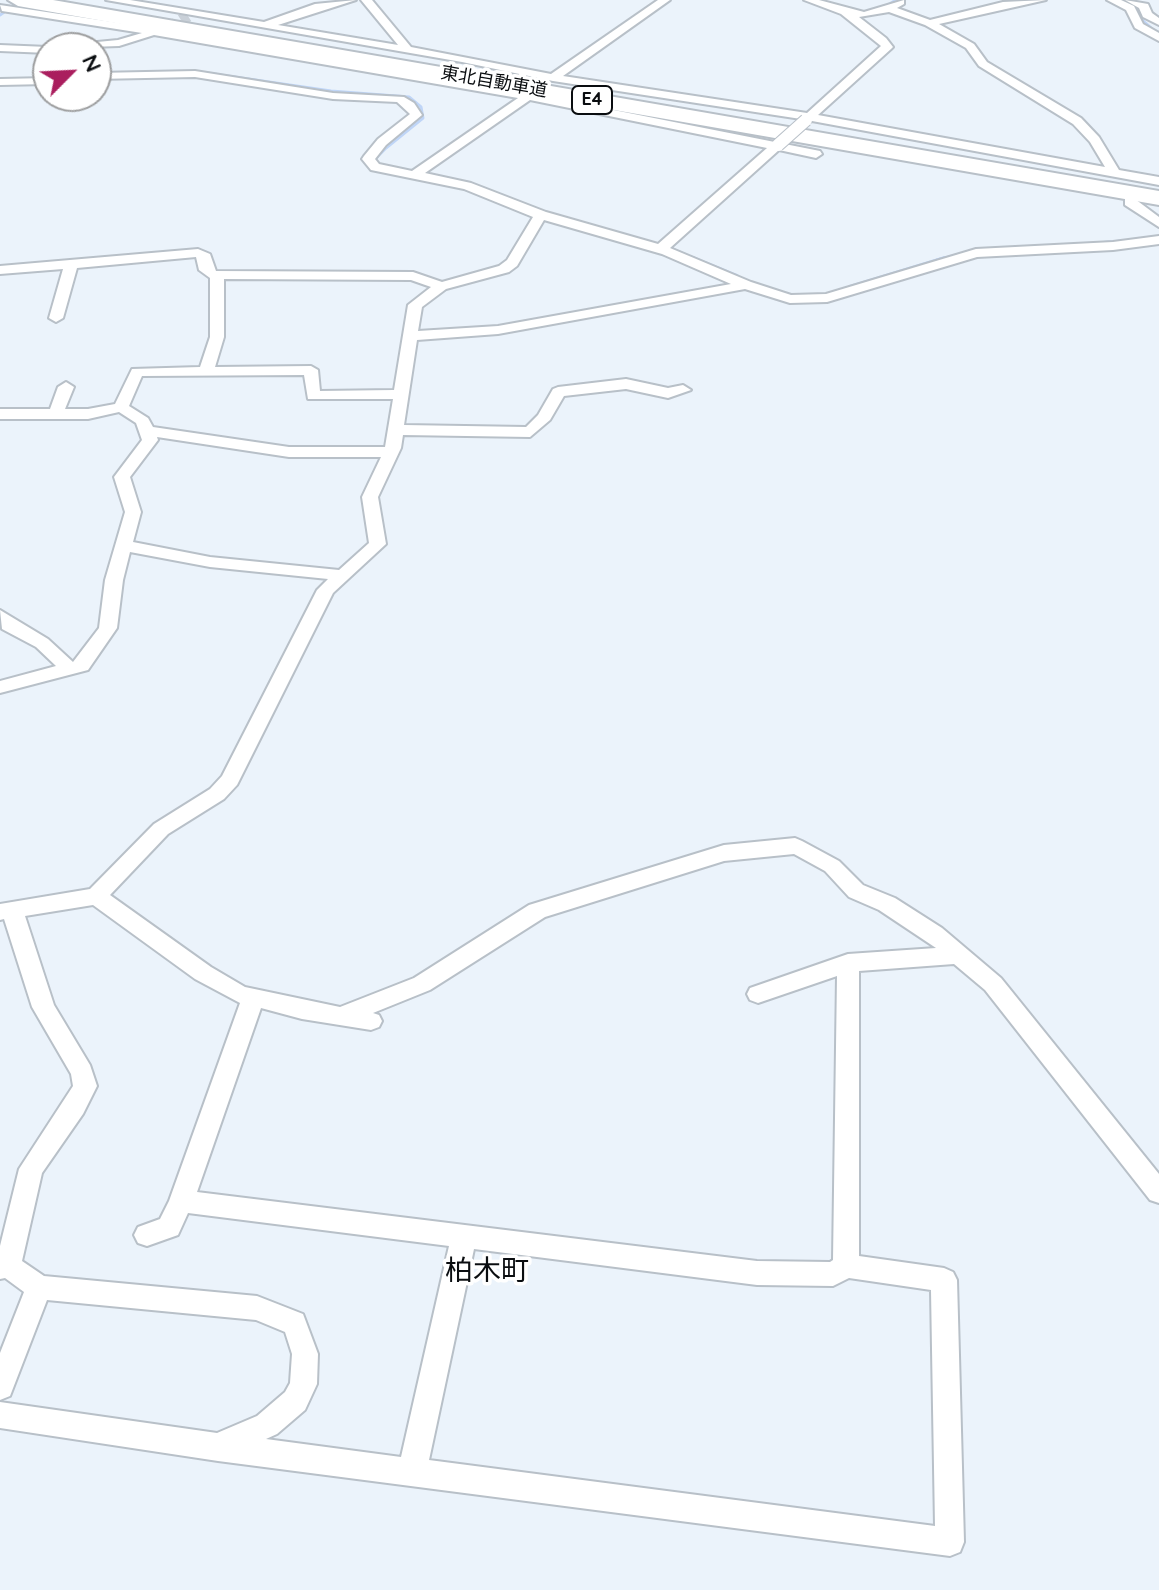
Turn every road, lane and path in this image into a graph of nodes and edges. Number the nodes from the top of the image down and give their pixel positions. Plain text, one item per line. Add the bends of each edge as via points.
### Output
1 (63, 0) edge
2 (111, 0) edge
3 (351, 0) edge
4 (366, 0) edge
5 (665, 0) edge
6 (809, 0) edge
7 (904, 0) edge
8 (1041, 0) edge
9 (1112, 0) edge
10 (1133, 2) edge
11 (11, 5) edge
12 (890, 9) junction
13 (845, 12) junction
14 (1159, 22) edge
15 (930, 23) junction
16 (265, 25) junction
17 (161, 33) junction
18 (1159, 38) edge
19 (112, 44) edge
20 (0, 48) edge
21 (32, 49) edge
22 (403, 50) junction
23 (112, 76) edge
24 (553, 78) junction
25 (32, 81) edge
26 (0, 82) edge
27 (528, 96) junction
28 (807, 119) junction
29 (777, 146) junction
30 (1113, 150) dead end
31 (816, 154) dead end
32 (417, 173) junction
33 (1115, 174) junction
34 (1159, 181) edge
35 (1150, 184) edge
36 (1159, 198) edge
37 (1130, 202) dead end
38 (541, 215) junction
39 (1159, 223) edge
40 (1159, 240) edge
41 (663, 246) junction
42 (71, 263) junction
43 (0, 270) edge
44 (217, 275) junction
45 (746, 285) junction
46 (441, 286) junction
47 (56, 318) dead end
48 (411, 336) junction
49 (146, 355) dead end
50 (206, 371) junction
51 (137, 372) junction
52 (66, 387) dead end
53 (683, 390) dead end
54 (403, 394) junction
55 (121, 407) junction
56 (0, 414) edge
57 (56, 414) junction
58 (396, 430) junction
59 (149, 431) junction
60 (391, 452) junction
61 (125, 546) junction
62 (339, 575) junction
63 (0, 616) edge
64 (70, 669) junction
65 (0, 687) edge
66 (96, 896) junction
67 (6, 911) edge
68 (960, 955) junction
69 (848, 963) junction
70 (758, 994) dead end
71 (253, 998) junction
72 (341, 1016) junction
73 (371, 1021) dead end
74 (1159, 1192) edge
75 (181, 1201) junction
76 (147, 1235) dead end
77 (464, 1236) junction
78 (4, 1266) edge
79 (846, 1266) junction
80 (39, 1287) junction
81 (0, 1387) edge
82 (0, 1415) edge
83 (218, 1447) junction
84 (412, 1472) junction

1 - 35 highway, 東北自動車道 / E4 via 861,141
2 - 16 street
3 - 16 street
4 - 22 street
5 - 24 street
6 - 13 street
7 - 12 street
8 - 15 street
9 - 10 street
10 - 14 street
10 - 18 street via 1139,26
11 - 17 street
11 - 36 highway, 東北自動車道 / E4 via 283,44
12 - 13 street via 870,15
12 - 15 street
13 - 28 street via 887,47
15 - 33 street via 970,46 1002,78 1077,121
16 - 22 street
17 - 19 street
17 - 27 street
20 - 21 street
22 - 24 street
23 - 32 street via 195,74 333,96 400,99 416,115 368,160 382,169
24 - 28 street
25 - 26 street
27 - 29 street
27 - 32 street
28 - 29 street, bridge
28 - 33 street
29 - 31 street
29 - 41 street
30 - 35 street via 1114,157
32 - 38 street
33 - 35 street
34 - 35 street
37 - 39 street
38 - 41 street
38 - 46 street via 504,269
40 - 45 street via 976,253 817,300 790,299
41 - 45 street
42 - 43 street
42 - 44 street via 198,253 205,257 208,273
42 - 47 street
44 - 46 street via 413,276
44 - 50 street via 217,337
45 - 48 street via 498,330
46 - 48 street via 415,305
48 - 54 street
49 - 51 street
50 - 51 street
50 - 54 street via 311,370 313,396
51 - 55 street
52 - 57 street
53 - 58 street via 668,393 626,384 558,392 530,432
54 - 58 street
55 - 57 street
55 - 59 street
56 - 57 street
58 - 60 street
59 - 60 street via 289,452
59 - 61 street via 150,440 122,477 133,512
60 - 62 street via 370,497 378,544
61 - 62 street via 210,562
61 - 64 street via 108,628 81,666
62 - 66 street via 326,590 230,780 161,829
63 - 64 street
64 - 65 street
66 - 67 street
66 - 71 street via 203,973
67 - 78 street via 43,1007 85,1086 31,1169
68 - 69 street
68 - 72 street via 887,904 856,891 808,851 771,848 724,853 537,911 422,984
68 - 74 street via 993,984
69 - 70 street
69 - 79 street
71 - 72 street
71 - 75 street
72 - 73 street
75 - 76 street via 169,1227
75 - 77 street
77 - 79 street via 757,1273 833,1274
77 - 84 street
78 - 80 street
79 - 84 street via 944,1280 950,1542
80 - 81 street
80 - 83 street via 257,1308 294,1323 305,1354 303,1384 295,1401 267,1425
82 - 83 street
83 - 84 street

